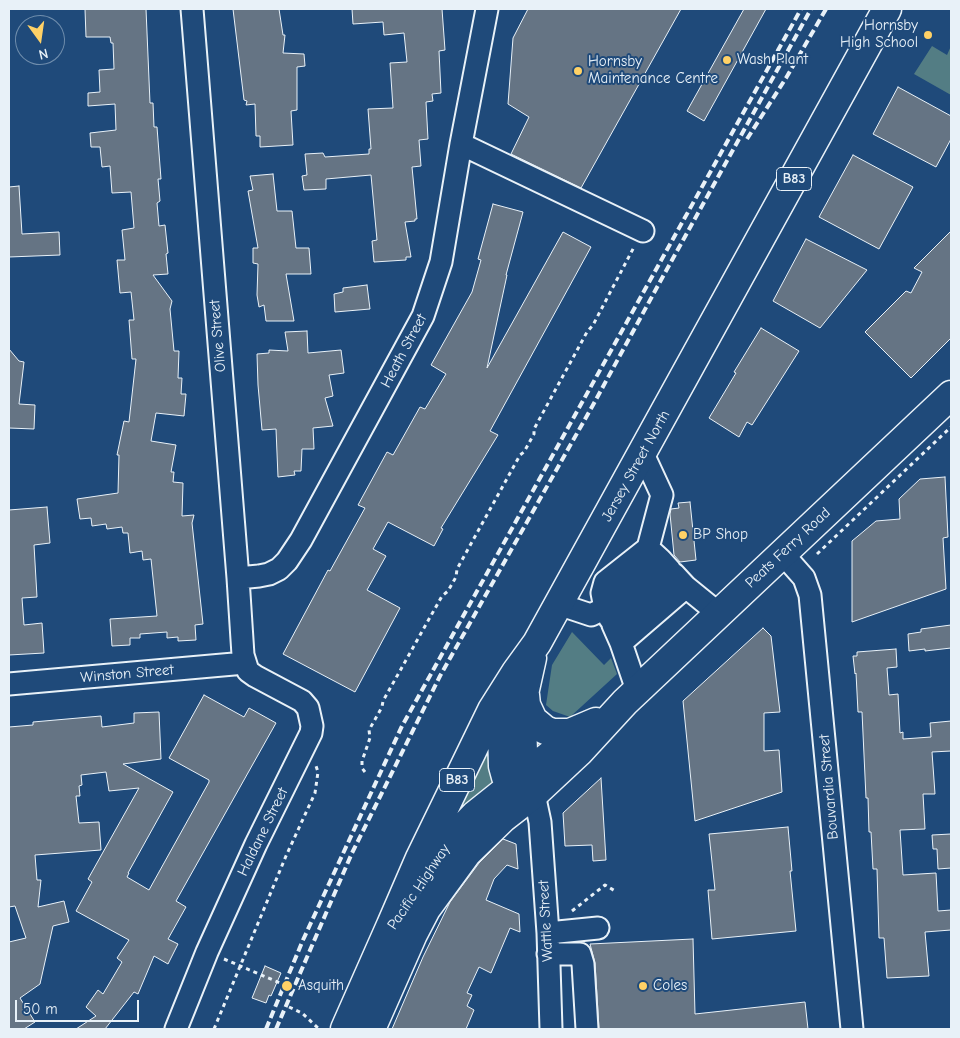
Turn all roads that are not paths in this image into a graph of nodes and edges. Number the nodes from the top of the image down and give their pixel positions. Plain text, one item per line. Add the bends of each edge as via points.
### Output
1 (192, 9) edge
2 (487, 9) edge
3 (887, 9) edge
4 (461, 144) junction
5 (644, 231) road end
6 (951, 395) edge
7 (642, 454) junction
8 (782, 553) junction
9 (667, 567) junction
10 (238, 578) junction
11 (558, 604) junction
12 (718, 613) junction
13 (613, 625) junction
14 (245, 663) junction
15 (520, 683) junction
16 (9, 684) edge
17 (631, 696) junction
18 (596, 722) junction
19 (527, 793) junction
20 (391, 925) junction
21 (598, 928) dead end
22 (548, 933) junction
23 (548, 954) junction
24 (176, 1029) edge
25 (346, 1029) edge
26 (371, 1029) edge
27 (551, 1029) edge
28 (587, 1029) edge
29 (852, 1029) edge

1 - 10 street, Olive Street
2 - 4 street, Heath Street
3 - 7 main road, Jersey Street North / B83
4 - 5 street
4 - 10 street, Heath Street via 441,262 423,316 287,561 269,574
6 - 8 main road, Peats Ferry Road
7 - 9 street via 662,495
7 - 11 main road, Jersey Street North / B83
8 - 12 main road, Peats Ferry Road
8 - 29 street, Bouvardia Street via 804,578 810,595
9 - 12 street
9 - 13 street
9 - 13 street
10 - 14 street, Olive Street
11 - 13 street
11 - 15 main road, Jersey Street North / B83
12 - 17 main road, Peats Ferry Road
13 - 17 street
14 - 16 street, Winston Street
14 - 24 street, Haldane Street via 255,676 302,700 311,717 311,734 256,844
15 - 18 main road via 526,705 534,720 545,730 570,733
15 - 19 main road, B83 via 508,692 502,738 503,766 506,777
15 - 20 main road, Jersey Street North / B83 via 492,710
17 - 18 main road, Peats Ferry Road
17 - 19 main road, Peats Ferry Road via 579,752
18 - 19 main road, Peats Ferry Road via 550,755
19 - 20 main road, Pacific Highway / B83 via 475,815 451,840
19 - 22 street, Wattle Street via 540,822
19 - 26 main road, Pacific Highway via 467,853 438,891 413,934
20 - 25 main road, Pacific Highway / B83
21 - 22 street
22 - 23 street, Wattle Street
23 - 27 street, Wattle Street
23 - 28 street via 580,954

